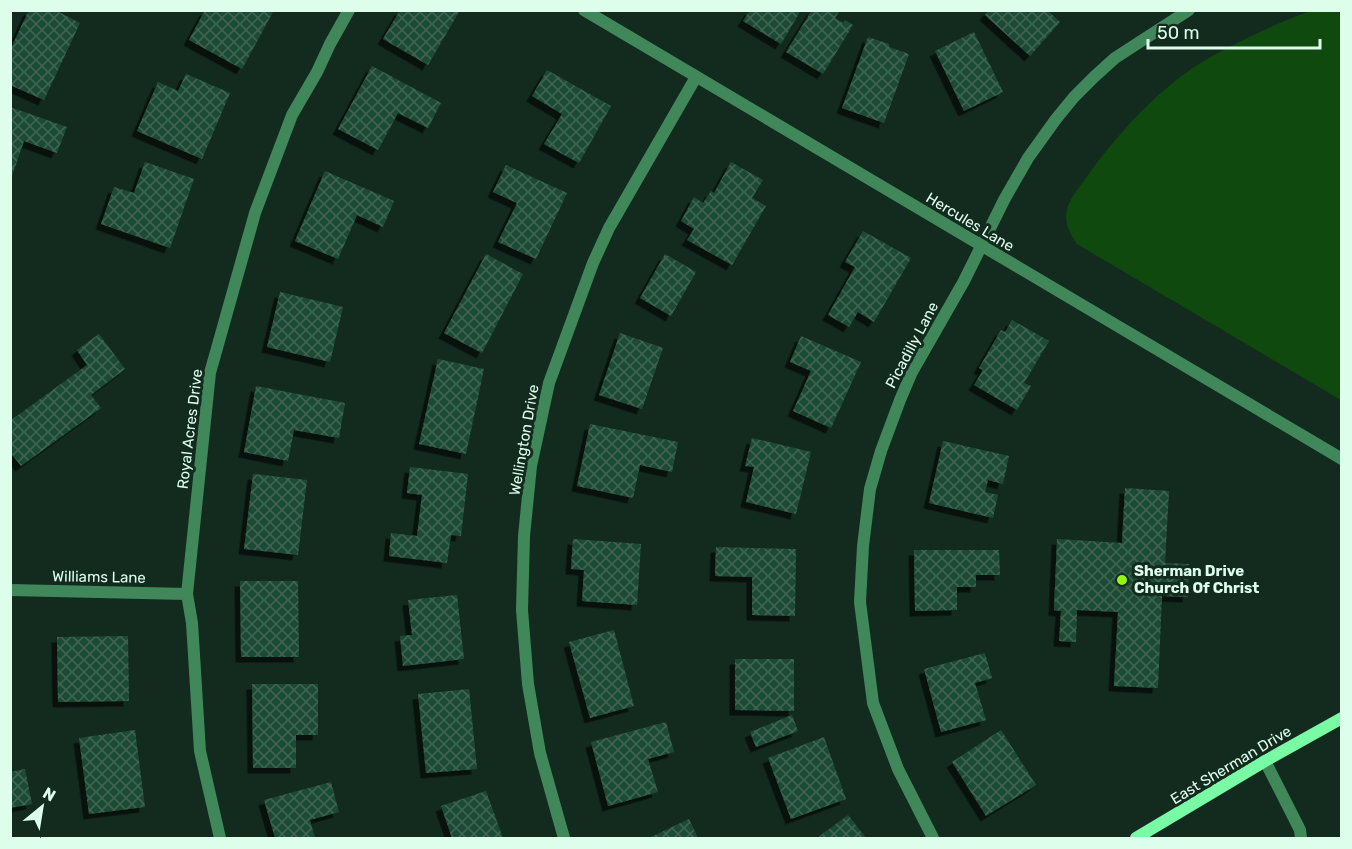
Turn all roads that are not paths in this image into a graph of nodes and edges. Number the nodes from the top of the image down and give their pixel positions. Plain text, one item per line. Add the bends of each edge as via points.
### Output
1 (349, 10) edge
2 (584, 10) edge
3 (1189, 10) edge
4 (696, 77) junction
5 (981, 246) junction
6 (1341, 459) edge
7 (10, 590) edge
8 (187, 594) junction
9 (1341, 718) edge
10 (1265, 761) junction
11 (220, 838) edge
12 (564, 838) edge
13 (933, 838) edge
14 (1136, 838) edge
15 (1301, 838) edge

1 - 8 street, Royal Acres Drive via 292,115 255,213 210,373
2 - 4 street, Hercules Lane
3 - 5 street, Picadilly Lane via 1115,58 1074,97 1028,158
4 - 5 street, Hercules Lane
4 - 12 street, Wellington Drive via 593,262 549,383 531,466 522,610 528,684 540,753
5 - 6 street, Hercules Lane
5 - 13 street, Picadilly Lane via 900,400 870,489 863,546 860,602 873,703 898,770
7 - 8 street, Williams Lane
8 - 11 street, Royal Acres Drive via 200,751
9 - 10 main road, East Sherman Drive
10 - 14 main road, East Sherman Drive
10 - 15 street

